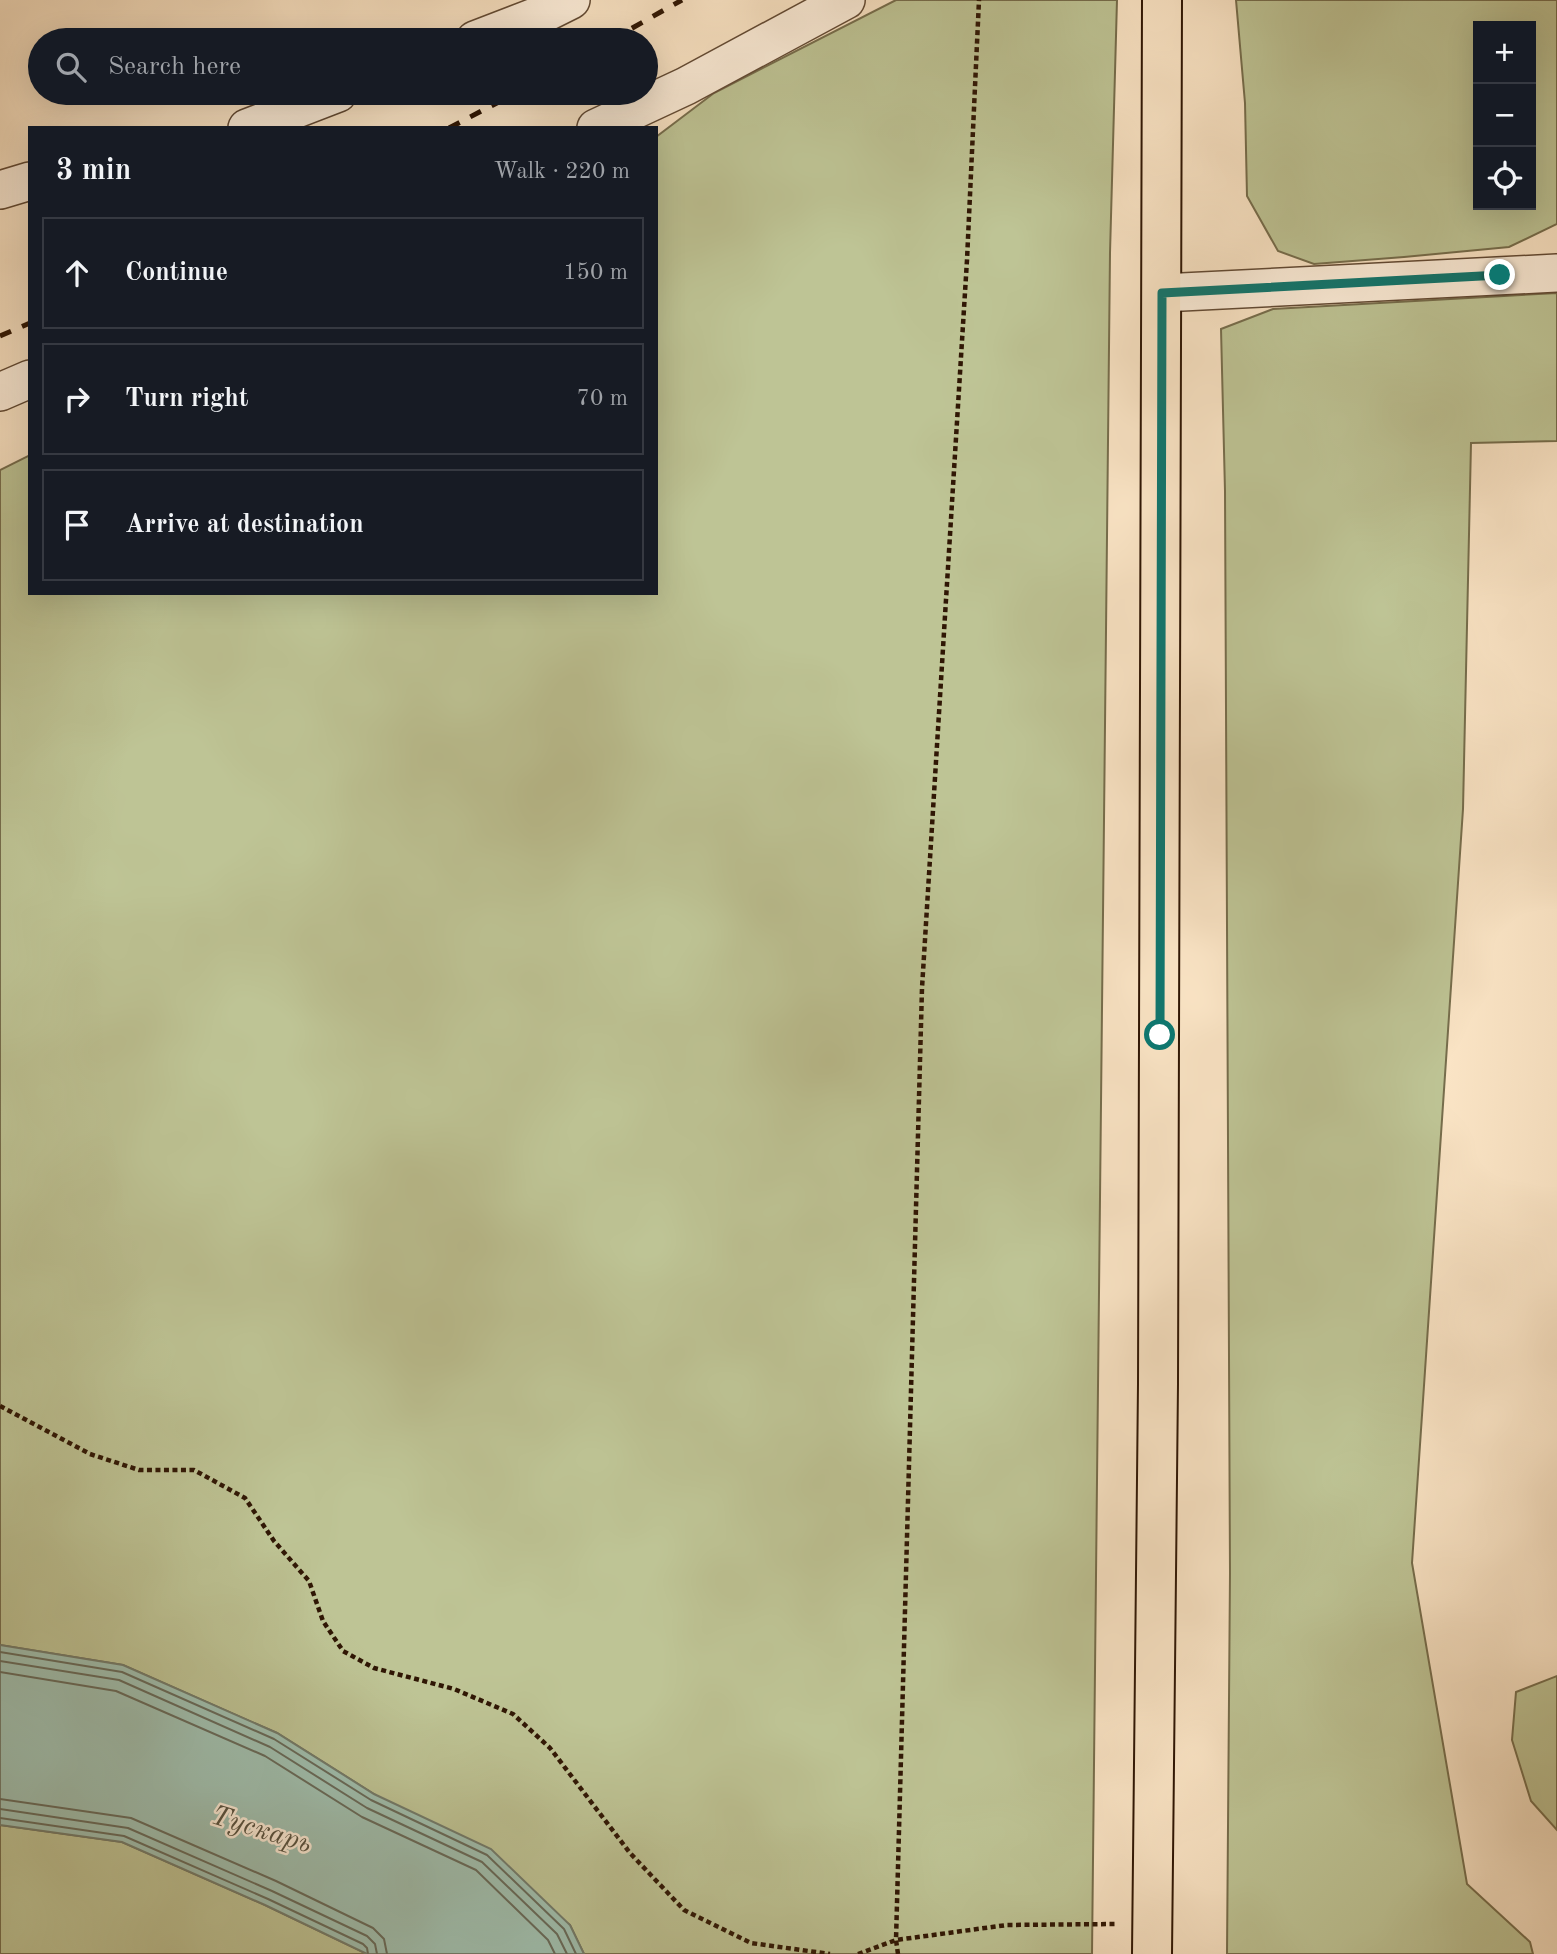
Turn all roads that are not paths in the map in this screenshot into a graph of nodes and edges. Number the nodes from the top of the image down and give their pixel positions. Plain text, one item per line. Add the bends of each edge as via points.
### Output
1 (570, 0) edge
2 (846, 0) edge
3 (1162, 0) edge
4 (506, 28) edge
5 (658, 99) edge
6 (307, 105) edge
7 (645, 105) edge
8 (252, 126) edge
9 (600, 126) edge
10 (28, 182) edge
11 (0, 190) edge
12 (1557, 272) edge
13 (1162, 293) junction
14 (28, 380) edge
15 (0, 392) edge
16 (1152, 1939) edge

1 - 4 street
2 - 5 street
3 - 13 main road
6 - 8 street
7 - 9 street
10 - 11 street
12 - 13 street
13 - 16 main road
14 - 15 street

